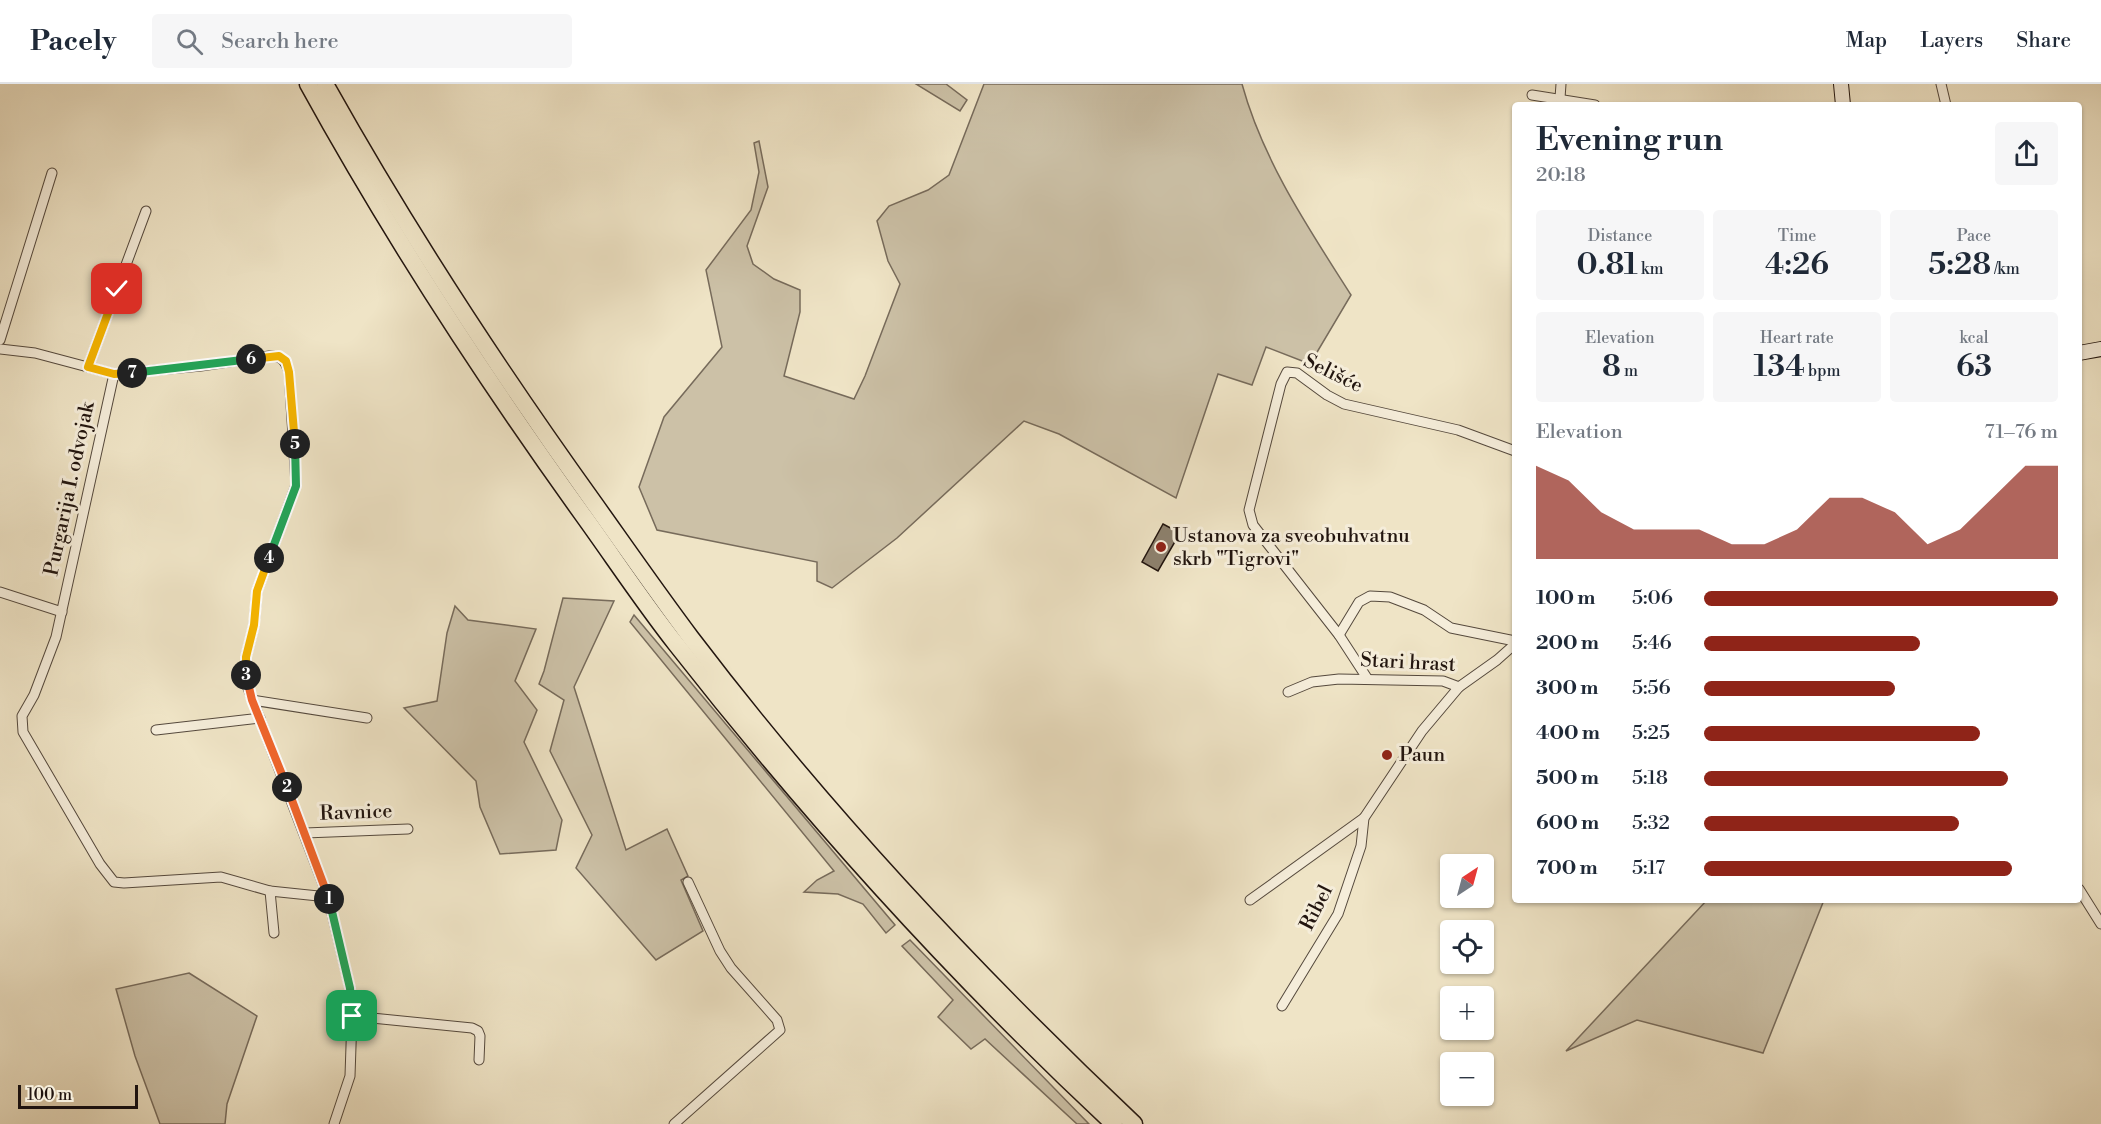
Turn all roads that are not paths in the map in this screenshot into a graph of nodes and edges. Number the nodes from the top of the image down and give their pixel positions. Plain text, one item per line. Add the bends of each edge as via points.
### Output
1 (308, 84) edge
2 (325, 84) edge
3 (1562, 84) edge
4 (1841, 84) edge
5 (1941, 84) edge
6 (1532, 95) dead end
7 (1560, 98) junction
8 (1580, 102) edge
9 (1844, 102) edge
10 (1945, 102) edge
11 (52, 173) dead end
12 (146, 211) dead end
13 (0, 340) edge
14 (0, 349) edge
15 (2101, 349) edge
16 (2082, 352) edge
17 (88, 367) junction
18 (114, 374) junction
19 (1512, 450) edge
20 (0, 592) edge
21 (62, 612) junction
22 (1339, 635) junction
23 (1512, 642) edge
24 (1512, 646) edge
25 (1367, 678) junction
26 (1460, 687) junction
27 (1288, 692) dead end
28 (252, 700) junction
29 (260, 718) junction
30 (367, 718) dead end
31 (156, 730) dead end
32 (1364, 818) junction
33 (408, 829) dead end
34 (305, 833) junction
35 (688, 882) dead end
36 (270, 891) junction
37 (2082, 894) edge
38 (328, 897) junction
39 (1250, 900) dead end
40 (2101, 924) edge
41 (274, 933) dead end
42 (1282, 1006) dead end
43 (352, 1016) junction
44 (479, 1060) dead end
45 (334, 1124) edge
46 (674, 1124) edge
47 (1114, 1124) edge
48 (1134, 1124) edge

1 - 47 highway via 409,259 536,449 674,641 754,742 910,920
2 - 48 highway via 428,261 548,440 691,638 778,746 928,916
3 - 7 street
4 - 9 street
5 - 10 street
6 - 7 street
7 - 8 street
11 - 13 street
12 - 17 street
14 - 17 street via 35,353
15 - 16 street
17 - 18 street
18 - 21 street, Purgarija I. odvojak
18 - 28 street via 269,356 286,361 296,486 257,591 246,657 245,680
19 - 22 street, Selišće via 1458,430 1344,404 1297,373 1287,372 1249,510 1253,525
20 - 21 street
21 - 36 street, Purgarija I. odvojak via 34,695 22,716 22,732 100,864 114,882 221,877
22 - 23 street via 1359,602 1370,596 1390,597 1424,610 1451,628
22 - 25 street
24 - 26 street, Stari hrast
25 - 26 street, Stari hrast via 1443,681
25 - 27 street, Stari hrast via 1312,682
26 - 32 street, Ribel via 1422,731
28 - 29 street
28 - 30 street
29 - 31 street
29 - 34 street
32 - 39 street, Ribel
32 - 42 street, Ribel via 1361,846 1338,914
33 - 34 street, Ravnice
34 - 38 street
35 - 46 street via 730,968 777,1020 780,1030
36 - 38 street, Purgarija I. odvojak
36 - 41 street
37 - 40 street
38 - 43 street via 350,988
43 - 44 street via 472,1028 480,1036
43 - 45 street via 350,1076

